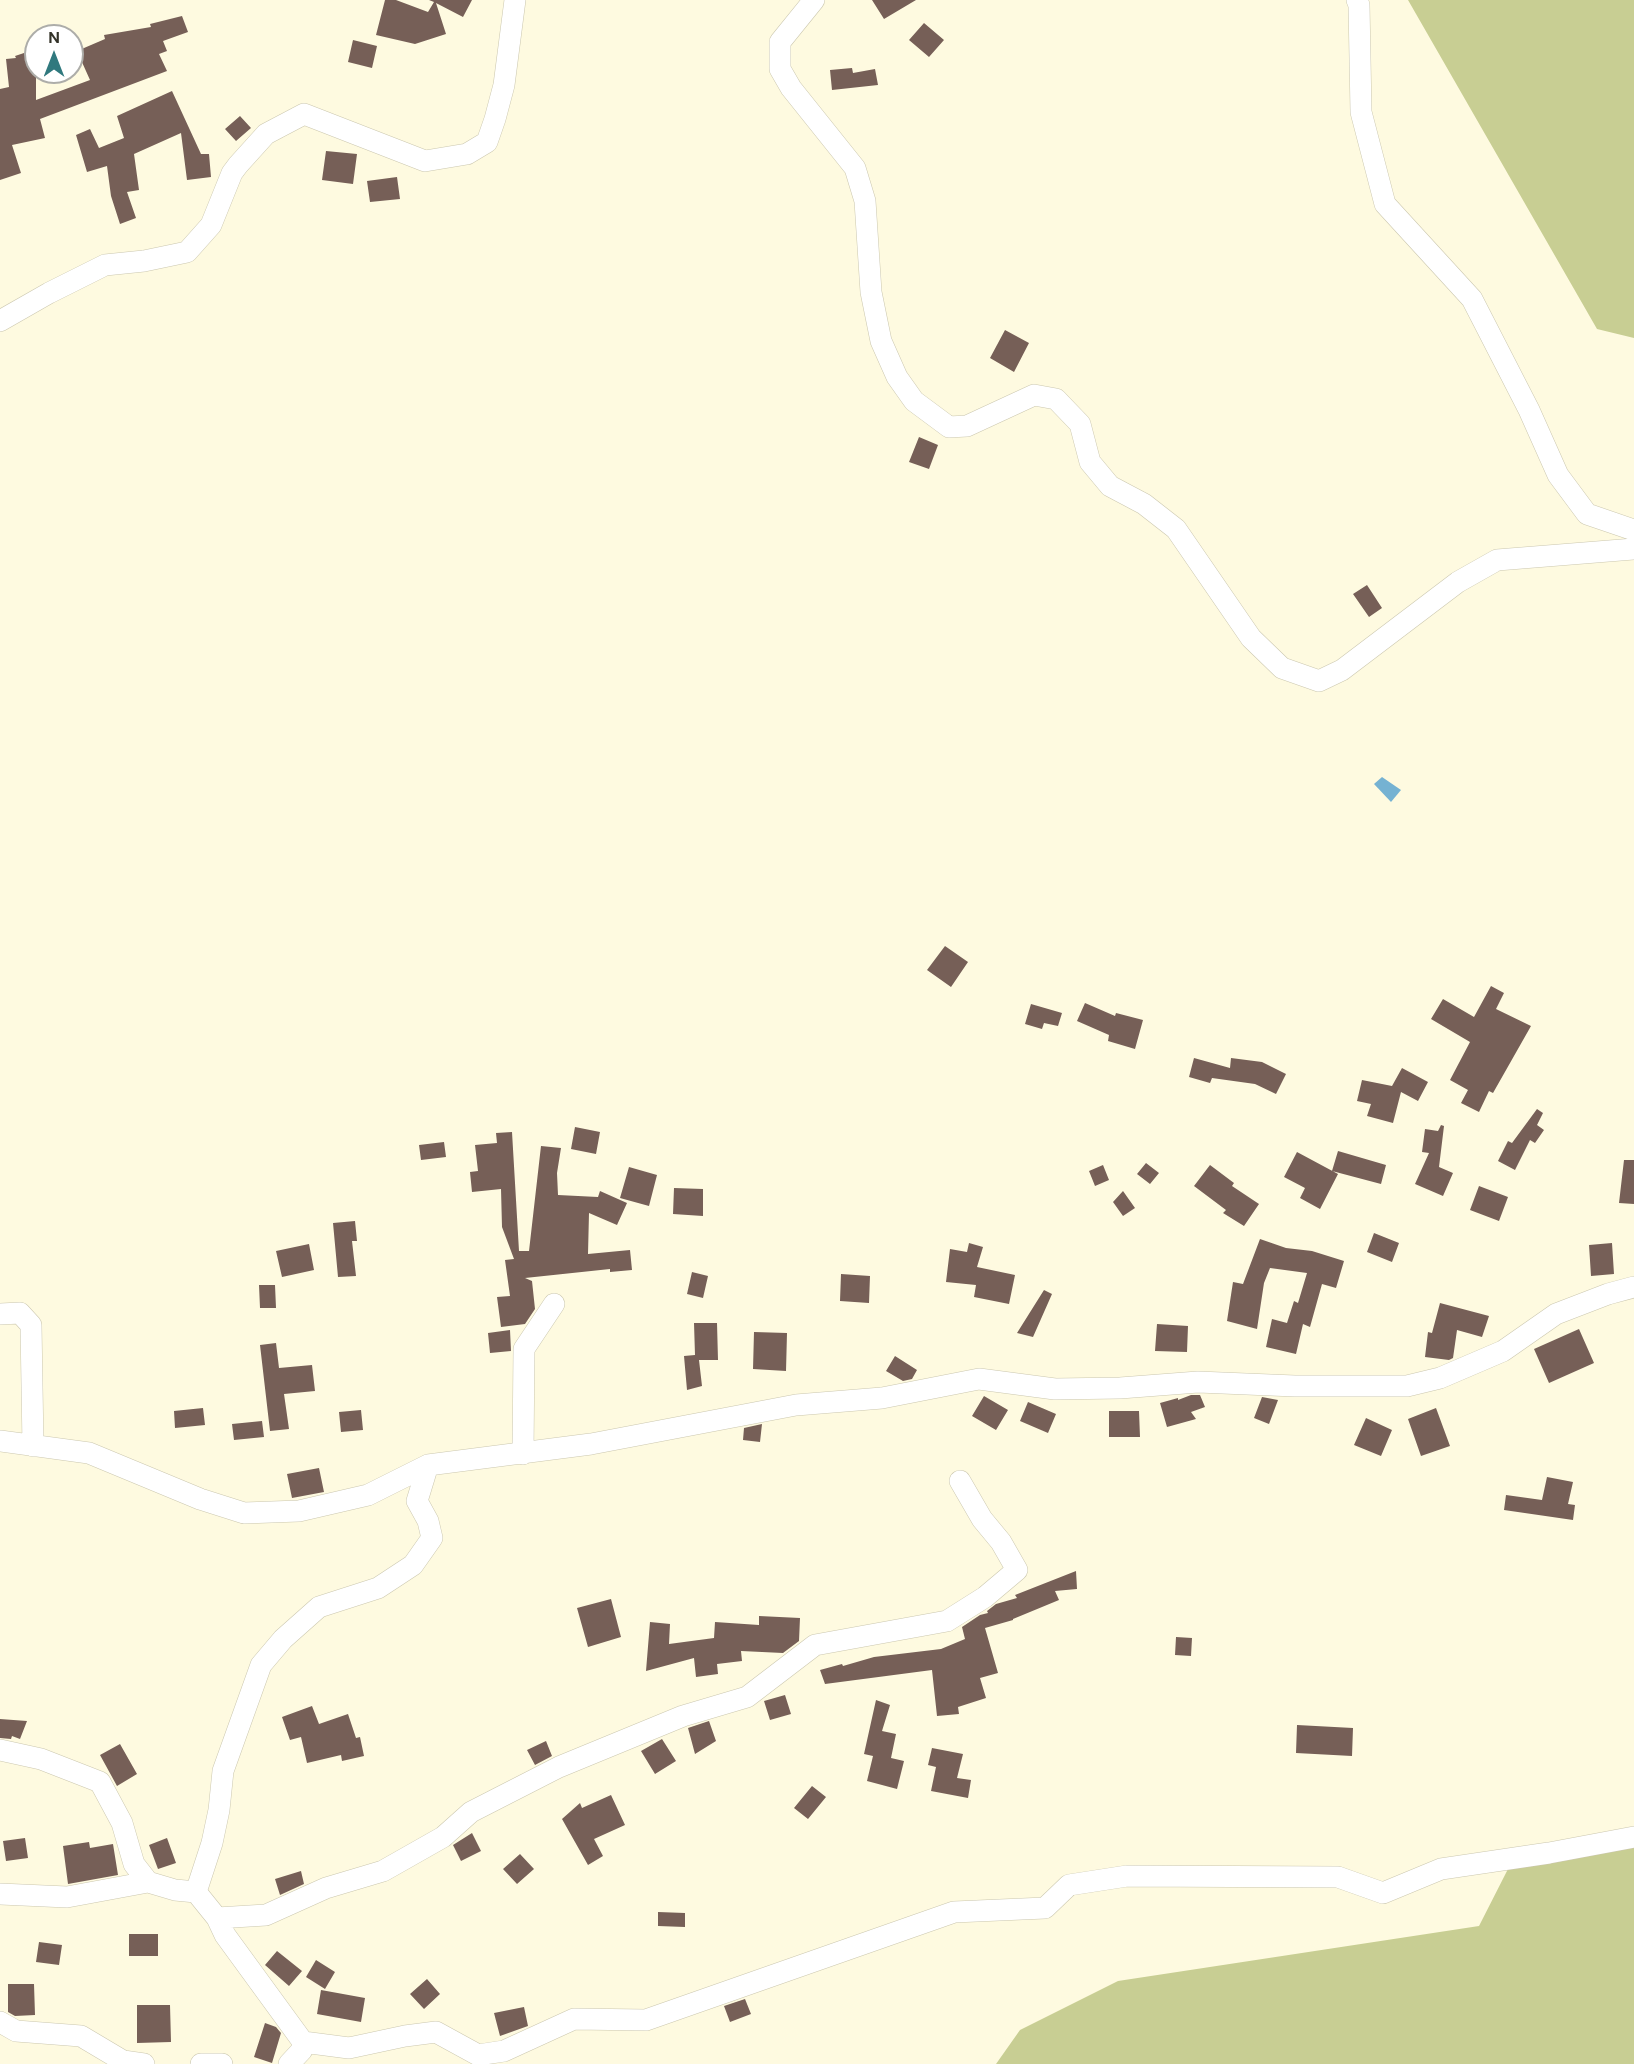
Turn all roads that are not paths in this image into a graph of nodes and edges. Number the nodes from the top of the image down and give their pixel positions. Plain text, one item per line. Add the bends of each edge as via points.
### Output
1 (515, 0) edge
2 (814, 0) edge
3 (1357, 0) edge
4 (0, 321) edge
5 (1634, 530) edge
6 (1634, 549) edge
7 (1634, 1287) edge
8 (554, 1304) dead end
9 (0, 1314) edge
10 (0, 1441) edge
11 (33, 1446) junction
12 (523, 1454) junction
13 (428, 1465) junction
14 (960, 1481) dead end
15 (0, 1750) edge
16 (1634, 1837) edge
17 (148, 1882) junction
18 (196, 1892) junction
19 (0, 1894) edge
20 (217, 1918) junction
21 (0, 2022) edge
22 (303, 2042) junction
23 (127, 2063) edge
24 (201, 2064) edge
25 (222, 2064) edge
26 (289, 2064) edge

1 - 4 street via 504,85 487,141 477,148 467,154 425,161 304,114 266,134 238,165 211,225 186,252 105,265
2 - 6 street via 780,42 780,69 855,168 865,201 871,292 880,341 897,377 914,401 949,427 967,426 1034,395 1056,399 1080,424 1090,462 1110,486 1144,504 1176,529 1251,638 1282,668 1319,681 1342,670 1458,582 1497,560
3 - 5 street via 1361,112 1386,204 1472,299 1558,476 1587,514
7 - 12 street via 1556,1314 1503,1351 1440,1378 1407,1386 1198,1382 1055,1389 979,1379 882,1398 796,1405
8 - 12 street via 525,1349
9 - 11 street via 20,1313 31,1325
10 - 11 street
11 - 13 street via 89,1453 244,1513 299,1511 368,1496
12 - 13 street
13 - 18 street via 417,1501 432,1538 413,1565 378,1588 319,1607 261,1665 223,1771 212,1843
14 - 20 street via 1017,1570 947,1621 815,1645 747,1697 683,1716 559,1767 471,1812 443,1837 382,1870 326,1888 266,1915
15 - 17 street via 41,1759 99,1782 122,1823 134,1864
16 - 22 street via 1441,1869 1383,1893 1338,1876 1128,1876 1069,1885 1045,1908 954,1912 646,2020 574,2019 504,2051 478,2055 436,2032 350,2048
17 - 18 street
17 - 19 street via 67,1897
18 - 20 street
20 - 22 street via 225,1935
21 - 23 street via 16,2031 81,2036
22 - 26 street via 302,2050
24 - 25 street

